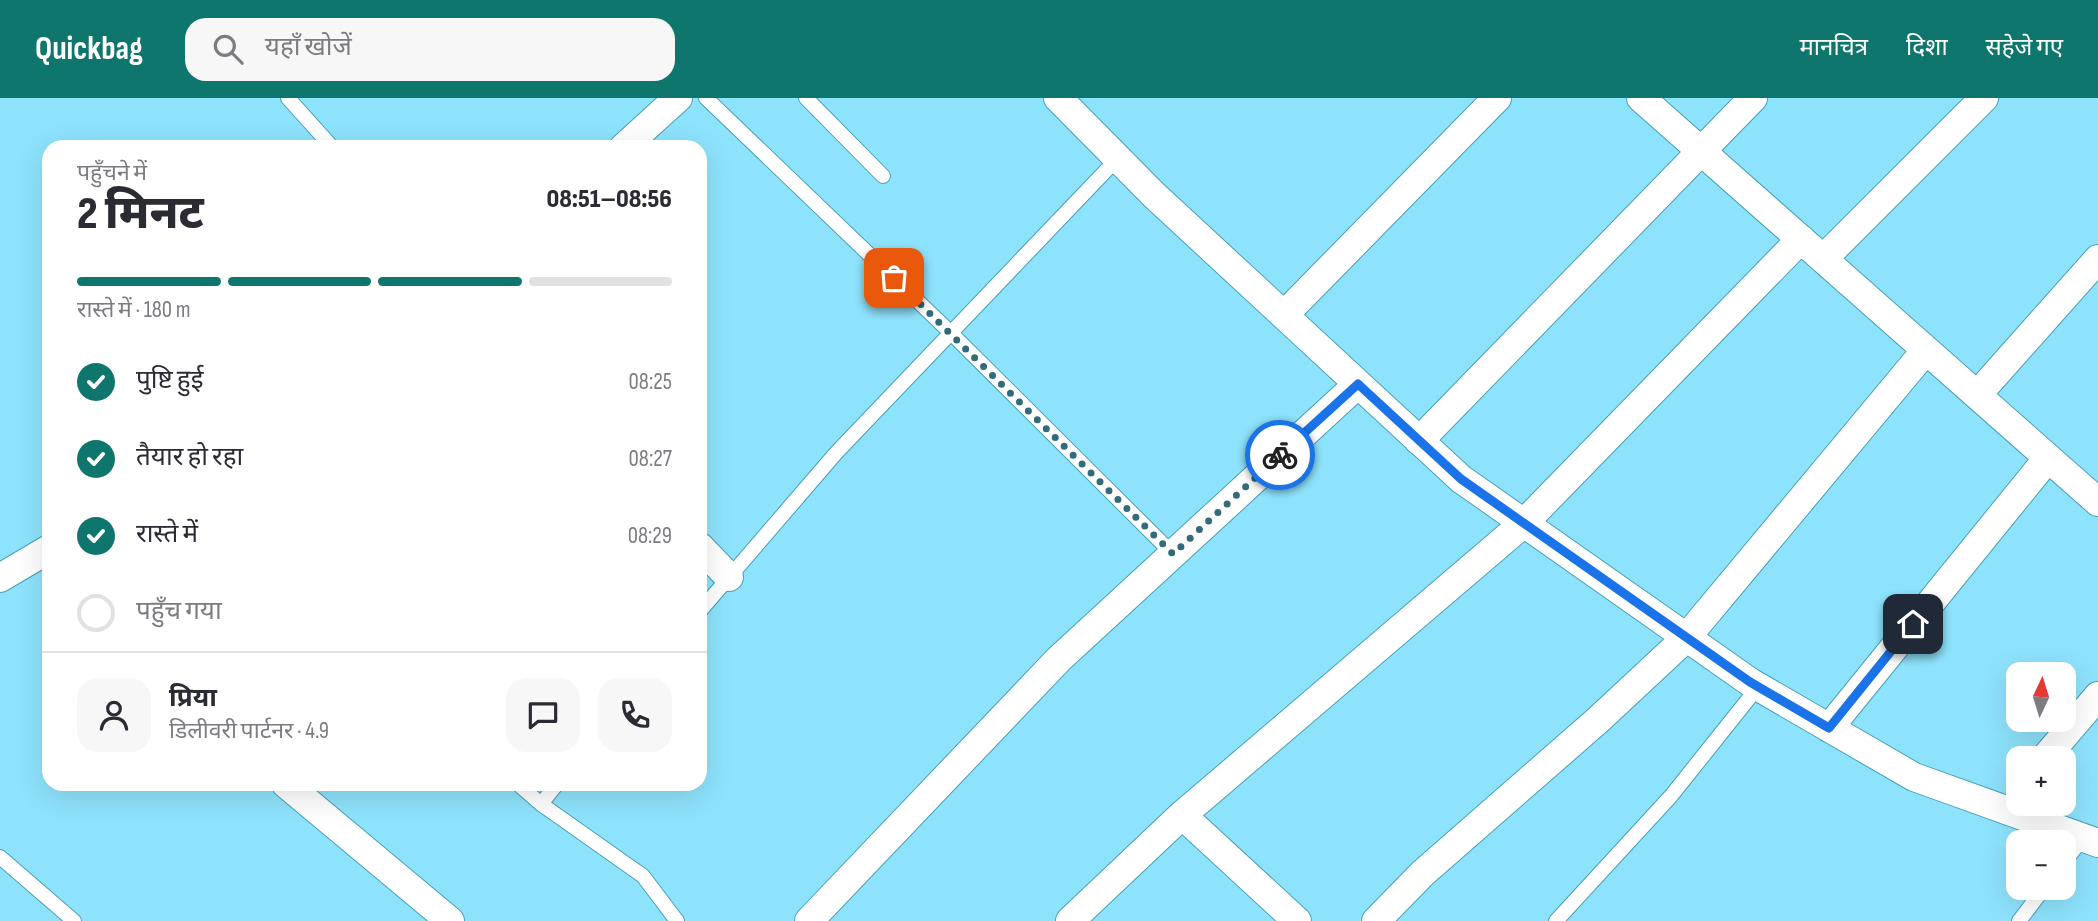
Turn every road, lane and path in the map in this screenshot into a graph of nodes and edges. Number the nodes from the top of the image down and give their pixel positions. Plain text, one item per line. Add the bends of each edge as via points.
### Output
1 (288, 98) edge
2 (678, 98) edge
3 (706, 98) edge
4 (806, 98) edge
5 (1058, 98) edge
6 (1497, 98) edge
7 (1641, 98) edge
8 (1753, 98) edge
9 (1984, 98) edge
10 (325, 140) edge
11 (632, 140) edge
12 (1702, 152) junction
13 (1118, 158) junction
14 (883, 176) dead end
15 (1801, 239) junction
16 (1823, 259) junction
17 (2098, 259) edge
18 (1284, 315) junction
19 (951, 333) junction
20 (1926, 350) junction
21 (1358, 384) junction
22 (1977, 395) junction
23 (1419, 440) junction
24 (2048, 458) junction
25 (2098, 502) edge
26 (1524, 523) junction
27 (42, 553) edge
28 (707, 554) edge
29 (1173, 554) junction
30 (729, 577) junction
31 (0, 578) edge
32 (707, 603) edge
33 (1686, 638) junction
34 (1758, 687) junction
35 (2098, 696) edge
36 (1829, 728) junction
37 (2055, 746) edge
38 (294, 791) edge
39 (526, 791) edge
40 (551, 791) edge
41 (2006, 798) edge
42 (541, 804) junction
43 (1182, 815) junction
44 (2042, 816) edge
45 (2090, 841) edge
46 (2076, 853) edge
47 (0, 857) edge
48 (2035, 900) edge
49 (1285, 917) edge
50 (74, 921) edge
51 (450, 921) edge
52 (677, 921) edge
53 (809, 921) edge
54 (1070, 921) edge
55 (1376, 921) edge
56 (1556, 921) edge
57 (2020, 921) edge

1 - 10 lane
2 - 11 street
3 - 19 lane
4 - 14 lane
5 - 13 street
6 - 18 street
7 - 12 street
8 - 12 street
9 - 16 street
12 - 15 street
12 - 23 street
13 - 18 street
13 - 19 lane
15 - 16 street
15 - 26 street
16 - 20 street
17 - 22 street
18 - 21 street
19 - 29 lane
19 - 30 lane via 836,453
20 - 22 street
20 - 33 street
21 - 23 street
21 - 29 street
22 - 24 street
23 - 26 street via 1461,479
24 - 25 street
24 - 36 street
26 - 33 street
26 - 43 street
27 - 31 street
28 - 30 street
29 - 53 street via 1059,659
30 - 32 lane
33 - 34 street
33 - 55 street via 1423,873
34 - 36 street
34 - 56 lane via 1671,796
35 - 37 street
36 - 41 street via 1914,777
38 - 51 street
39 - 42 lane
40 - 42 lane
42 - 52 lane via 643,876
43 - 49 street
43 - 54 street
44 - 45 street
45 - 46 lane
47 - 50 lane
48 - 57 lane

